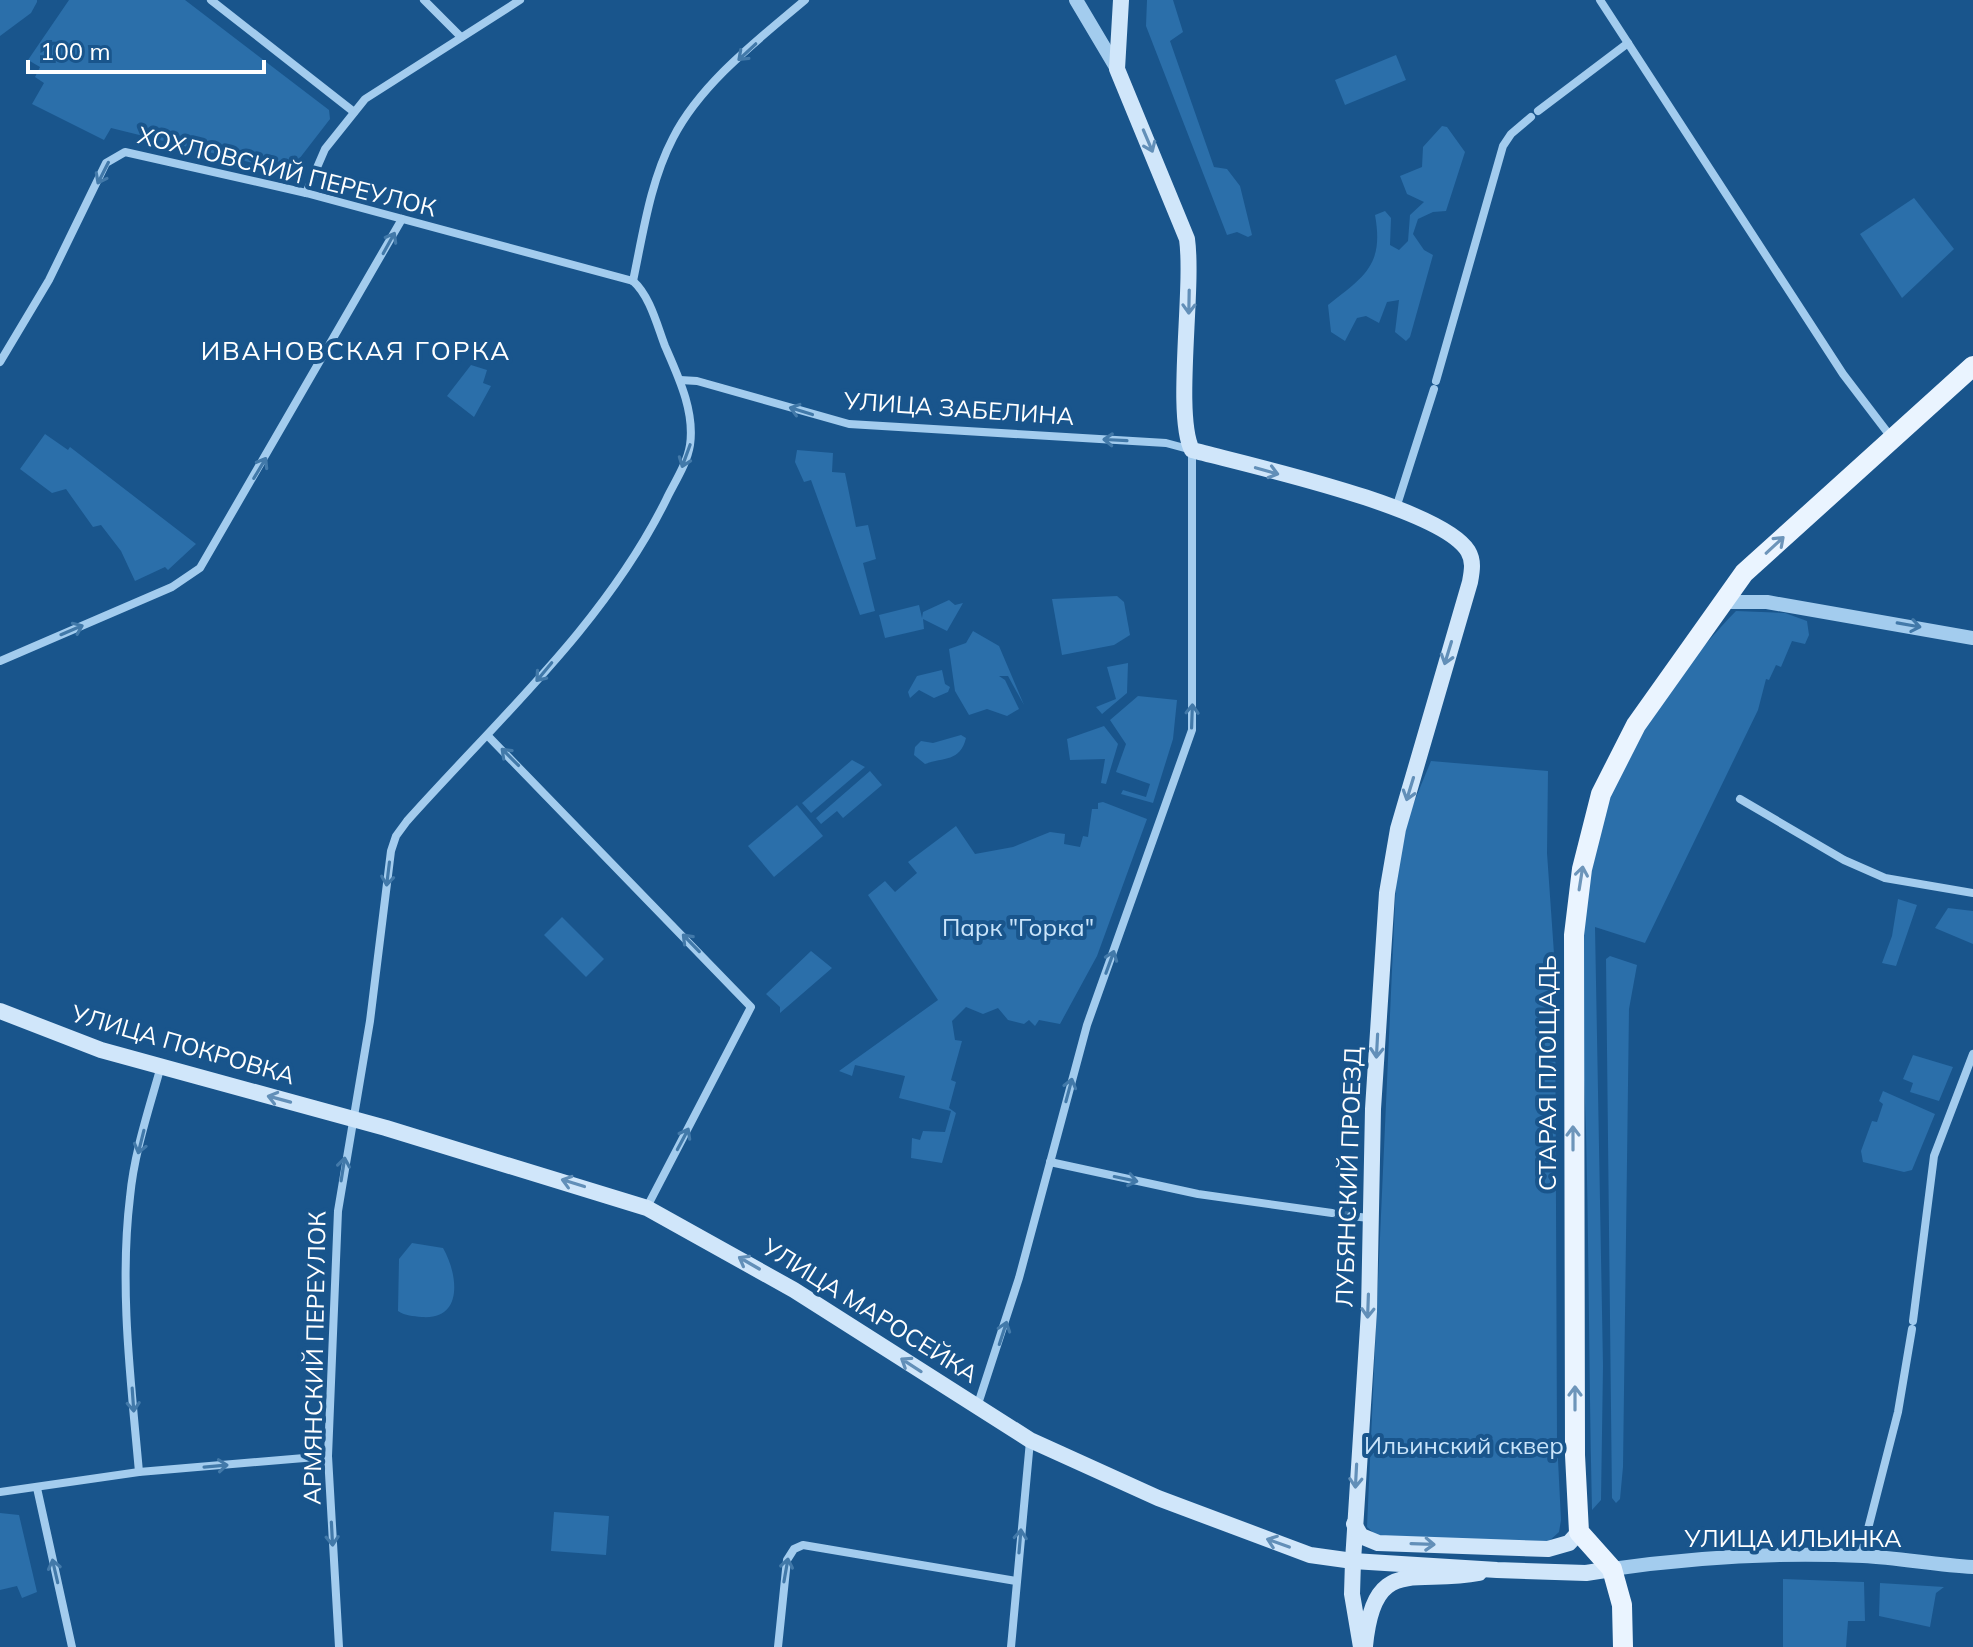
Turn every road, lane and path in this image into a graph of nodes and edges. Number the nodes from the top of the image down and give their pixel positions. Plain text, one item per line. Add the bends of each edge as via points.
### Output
1 (211, 0) edge
2 (424, 0) edge
3 (520, 0) edge
4 (805, 0) edge
5 (1076, 0) edge
6 (1121, 0) edge
7 (1600, 0) edge
8 (461, 37) junction
9 (1628, 43) junction
10 (1117, 69) junction
11 (354, 112) junction
12 (306, 193) junction
13 (402, 219) junction
14 (633, 281) junction
15 (0, 362) edge
16 (1973, 366) edge
17 (680, 380) junction
18 (1892, 438) junction
19 (1192, 450) junction
20 (1396, 508) junction
21 (1721, 602) junction
22 (1973, 638) edge
23 (0, 661) edge
24 (489, 737) junction
25 (1740, 799) dead end
26 (1973, 893) edge
27 (0, 1011) edge
28 (1973, 1054) edge
29 (161, 1066) junction
30 (354, 1119) junction
31 (1050, 1162) junction
32 (647, 1208) junction
33 (1332, 1213) tunnel mouth
34 (1351, 1216) tunnel mouth
35 (1369, 1218) junction
36 (977, 1407) junction
37 (1030, 1440) junction
38 (328, 1456) junction
39 (139, 1472) junction
40 (37, 1488) junction
41 (0, 1492) edge
42 (1354, 1524) junction
43 (1579, 1532) junction
44 (1861, 1556) junction
45 (1353, 1561) junction
46 (1973, 1567) edge
47 (1612, 1569) junction
48 (1497, 1570) junction
49 (1016, 1581) junction
50 (72, 1647) edge
51 (339, 1647) edge
52 (778, 1647) edge
53 (1011, 1647) edge
54 (1363, 1647) edge
55 (1623, 1647) edge

1 - 11 street
2 - 8 street
3 - 8 street
4 -> 14 street via 712,86 681,125 657,179
5 - 10 street
6 - 10 main road
7 - 9 street
8 - 11 street via 369,95
9 - 18 street via 1843,374
9 - 20 street via 1534,114 1503,146
10 -> 19 main road via 1187,239 1186,423
11 - 12 street via 325,149
12 - 13 street, ХОХЛОВСКИЙ ПЕРЕУЛОК
12 -> 15 street, ХОХЛОВСКИЙ ПЕРЕУЛОК via 137,153 116,154 106,163 49,280
13 - 14 street, ХОХЛОВСКИЙ ПЕРЕУЛОК
23 -> 13 street via 172,587 200,568
14 - 17 street, АРМЯНСКИЙ ПЕРЕУЛОК via 646,299
16 - 18 main road, СТАРАЯ ПЛОЩАДЬ
19 -> 17 street, УЛИЦА ЗАБЕЛИНА via 1166,443 849,424
17 -> 24 street, АРМЯНСКИЙ ПЕРЕУЛОК via 689,450 651,530 599,606
21 -> 18 main road, СТАРАЯ ПЛОЩАДЬ via 1744,573
19 -> 20 main road
31 -> 19 street via 1087,1025 1192,730
20 -> 35 main road, ЛУБЯНСКИЙ ПРОЕЗД via 1444,530 1469,552 1472,571 1398,829 1387,893
21 -> 22 street via 1767,602
43 -> 21 main road, СТАРАЯ ПЛОЩАДЬ via 1574,966 1582,869 1601,794 1619,755
24 -> 30 street, АРМЯНСКИЙ ПЕРЕУЛОК via 393,842
32 -> 24 street via 751,1007
25 - 26 street via 1885,878
27 - 29 main road, УЛИЦА ПОКРОВКА via 101,1050
28 - 44 street via 1934,1156 1898,1412
30 -> 29 main road, УЛИЦА ПОКРОВКА
29 -> 39 street via 134,1170 127,1224 126,1288
32 -> 30 main road, УЛИЦА МАРОСЕЙКА
38 -> 30 street, АРМЯНСКИЙ ПЕРЕУЛОК via 338,1211
31 -> 33 street via 1198,1194
36 -> 31 street
36 -> 32 main road, УЛИЦА МАРОСЕЙКА via 794,1290
34 - 35 street
35 -> 42 main road, ЛУБЯНСКИЙ ПРОЕЗД via 1369,1311
36 - 37 main road, УЛИЦА МАРОСЕЙКА
45 -> 37 main road, УЛИЦА МАРОСЕЙКА via 1310,1555 1225,1524
49 -> 37 street
39 -> 38 street
38 -> 51 street, АРМЯНСКИЙ ПЕРЕУЛОК
39 - 40 street
40 - 41 street
50 -> 40 street
42 -> 43 main road via 1361,1536 1378,1543 1548,1549 1569,1543
42 - 45 main road, ЛУБЯНСКИЙ ПРОЕЗД
43 - 47 main road
44 - 46 street, УЛИЦА ИЛЬИНКА
44 - 47 street, УЛИЦА ИЛЬИНКА via 1696,1558
45 - 48 main road, УЛИЦА МАРОСЕЙКА
45 - 54 main road, ЛУБЯНСКИЙ ПРОЕЗД via 1352,1594
47 - 48 main road
47 - 55 main road via 1622,1605
48 - 54 main road via 1395,1580 1374,1605
52 -> 49 street via 787,1560 803,1545
49 - 53 street

